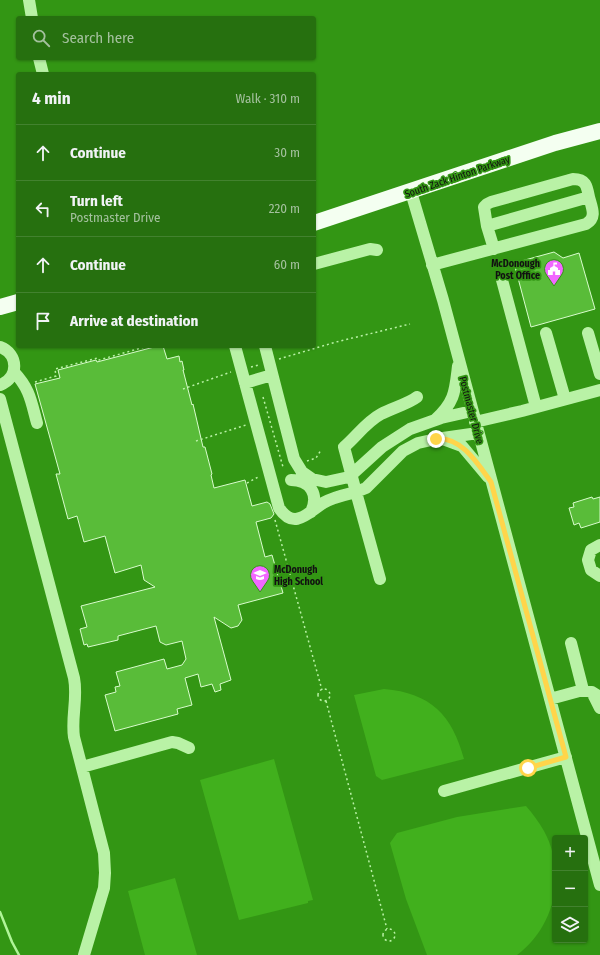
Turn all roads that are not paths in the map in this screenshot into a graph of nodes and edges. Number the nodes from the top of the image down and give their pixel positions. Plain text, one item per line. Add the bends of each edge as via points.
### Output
1 (29, 0) edge
2 (32, 16) edge
3 (40, 60) edge
4 (43, 72) edge
5 (600, 131) edge
6 (411, 192) junction
7 (589, 197) junction
8 (316, 222) edge
9 (487, 226) junction
10 (494, 249) junction
11 (377, 250) dead end
12 (316, 263) edge
13 (432, 265) junction
14 (502, 280) dead end
15 (16, 303) edge
16 (0, 307) edge
17 (546, 333) dead end
18 (588, 333) dead end
19 (0, 347) edge
20 (236, 348) edge
21 (265, 348) edge
22 (458, 358) junction
23 (14, 372) junction
24 (600, 374) edge
25 (272, 375) junction
26 (245, 382) junction
27 (0, 385) edge
28 (600, 390) edge
29 (417, 397) dead end
30 (0, 399) edge
31 (565, 399) junction
32 (536, 407) junction
33 (435, 420) junction
34 (475, 422) junction
35 (37, 423) dead end
36 (442, 438) junction
37 (306, 475) junction
38 (351, 475) junction
39 (491, 482) junction
40 (361, 490) junction
41 (276, 499) junction
42 (311, 512) junction
43 (600, 545) edge
44 (600, 576) edge
45 (380, 579) dead end
46 (571, 644) dead end
47 (594, 693) edge
48 (550, 699) junction
49 (600, 708) edge
50 (189, 748) dead end
51 (566, 757) junction
52 (82, 766) junction
53 (444, 791) dead end
54 (600, 884) edge
55 (84, 955) edge

1 - 2 street
3 - 4 street
5 - 6 main road, South Zack Hinton Parkway via 555,143
6 - 8 main road, South Zack Hinton Parkway
6 - 13 street, Postmaster Drive
7 - 9 street
7 - 9 street via 583,181 573,179 490,202 484,208
7 - 10 street via 593,211 590,222
9 - 10 street
10 - 13 street
11 - 12 street via 370,249
13 - 22 street, Postmaster Drive
14 - 32 street
15 - 16 main road
17 - 31 street
18 - 24 street
19 - 23 street via 13,358
20 - 26 street
21 - 25 street
22 - 33 street via 455,393 444,412
22 - 34 street, Postmaster Drive
23 - 27 street via 8,381
23 - 35 street via 29,393
25 - 26 street
25 - 37 street via 294,459
26 - 41 street
28 - 31 street
29 - 38 street via 379,415 344,447
30 - 52 street via 74,678 76,696 73,729
31 - 32 street
32 - 34 street
33 - 34 street
33 - 38 street via 410,429 382,447
34 - 36 street
34 - 39 street, Postmaster Drive
36 - 39 street via 462,446
36 - 40 street via 418,443 403,451
37 - 38 street via 326,482
37 - 41 street via 284,484 276,493
37 - 42 street via 315,501
38 - 40 street
39 - 48 street, Postmaster Drive
40 - 42 street via 337,496
40 - 45 street
41 - 42 street via 284,516 292,520 302,518
43 - 44 street via 591,550 588,560 591,570
46 - 47 street
47 - 48 street
47 - 49 street
48 - 51 street, Postmaster Drive
50 - 52 street via 172,742
51 - 53 street
51 - 54 street, Postmaster Drive
52 - 55 street via 104,854 105,873 104,888

